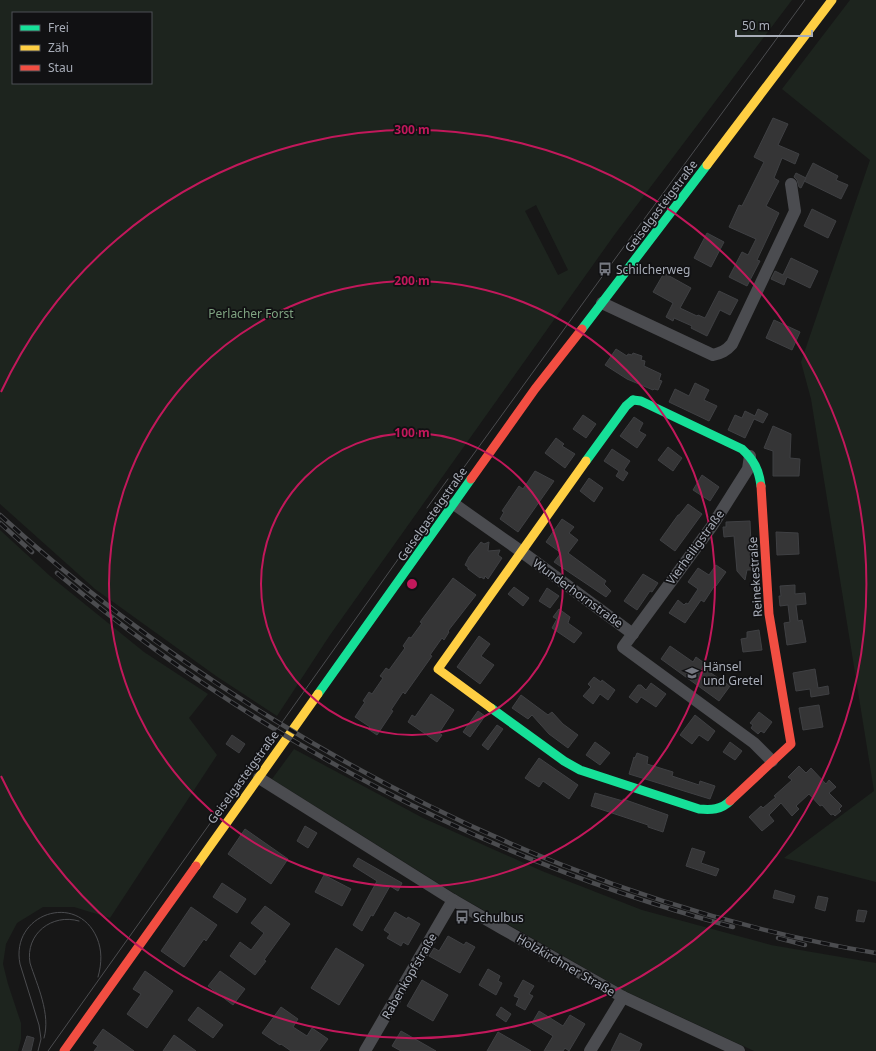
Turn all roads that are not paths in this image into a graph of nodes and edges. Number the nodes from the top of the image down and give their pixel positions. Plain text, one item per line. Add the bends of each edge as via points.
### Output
1 (832, 0) edge
2 (791, 184) dead end
3 (602, 302) junction
4 (750, 456) junction
5 (454, 504) junction
6 (522, 552) junction
7 (632, 634) junction
8 (772, 761) junction
9 (259, 778) junction
10 (452, 900) junction
11 (623, 997) junction
12 (64, 1051) edge
13 (365, 1051) edge
14 (590, 1051) edge
15 (739, 1051) edge

1 - 3 main road, Geiselgasteigstraße
2 - 3 street via 795,211 732,344 720,354 713,355
3 - 5 main road, Geiselgasteigstraße via 540,383
4 - 6 main road, Reinekestraße via 742,449 641,400 633,400 612,425
4 - 7 street, Vierheiligstraße via 748,469 712,526
4 - 8 main road, Reinekestraße via 757,466 760,478 769,614 791,744
5 - 6 street, Wunderhornstraße
5 - 9 main road, Geiselgasteigstraße
6 - 7 street, Wunderhornstraße
6 - 8 main road, Reinekestraße via 438,669 580,770 699,809 712,810 725,806
7 - 8 street, Wunderhornstraße via 623,647 754,743
9 - 10 street, Holzkirchner Straße
9 - 12 main road, Geiselgasteigstraße
10 - 11 street, Holzkirchner Straße
10 - 13 street, Rabenkopfstraße
11 - 14 street
11 - 15 street, Holzkirchner Straße

